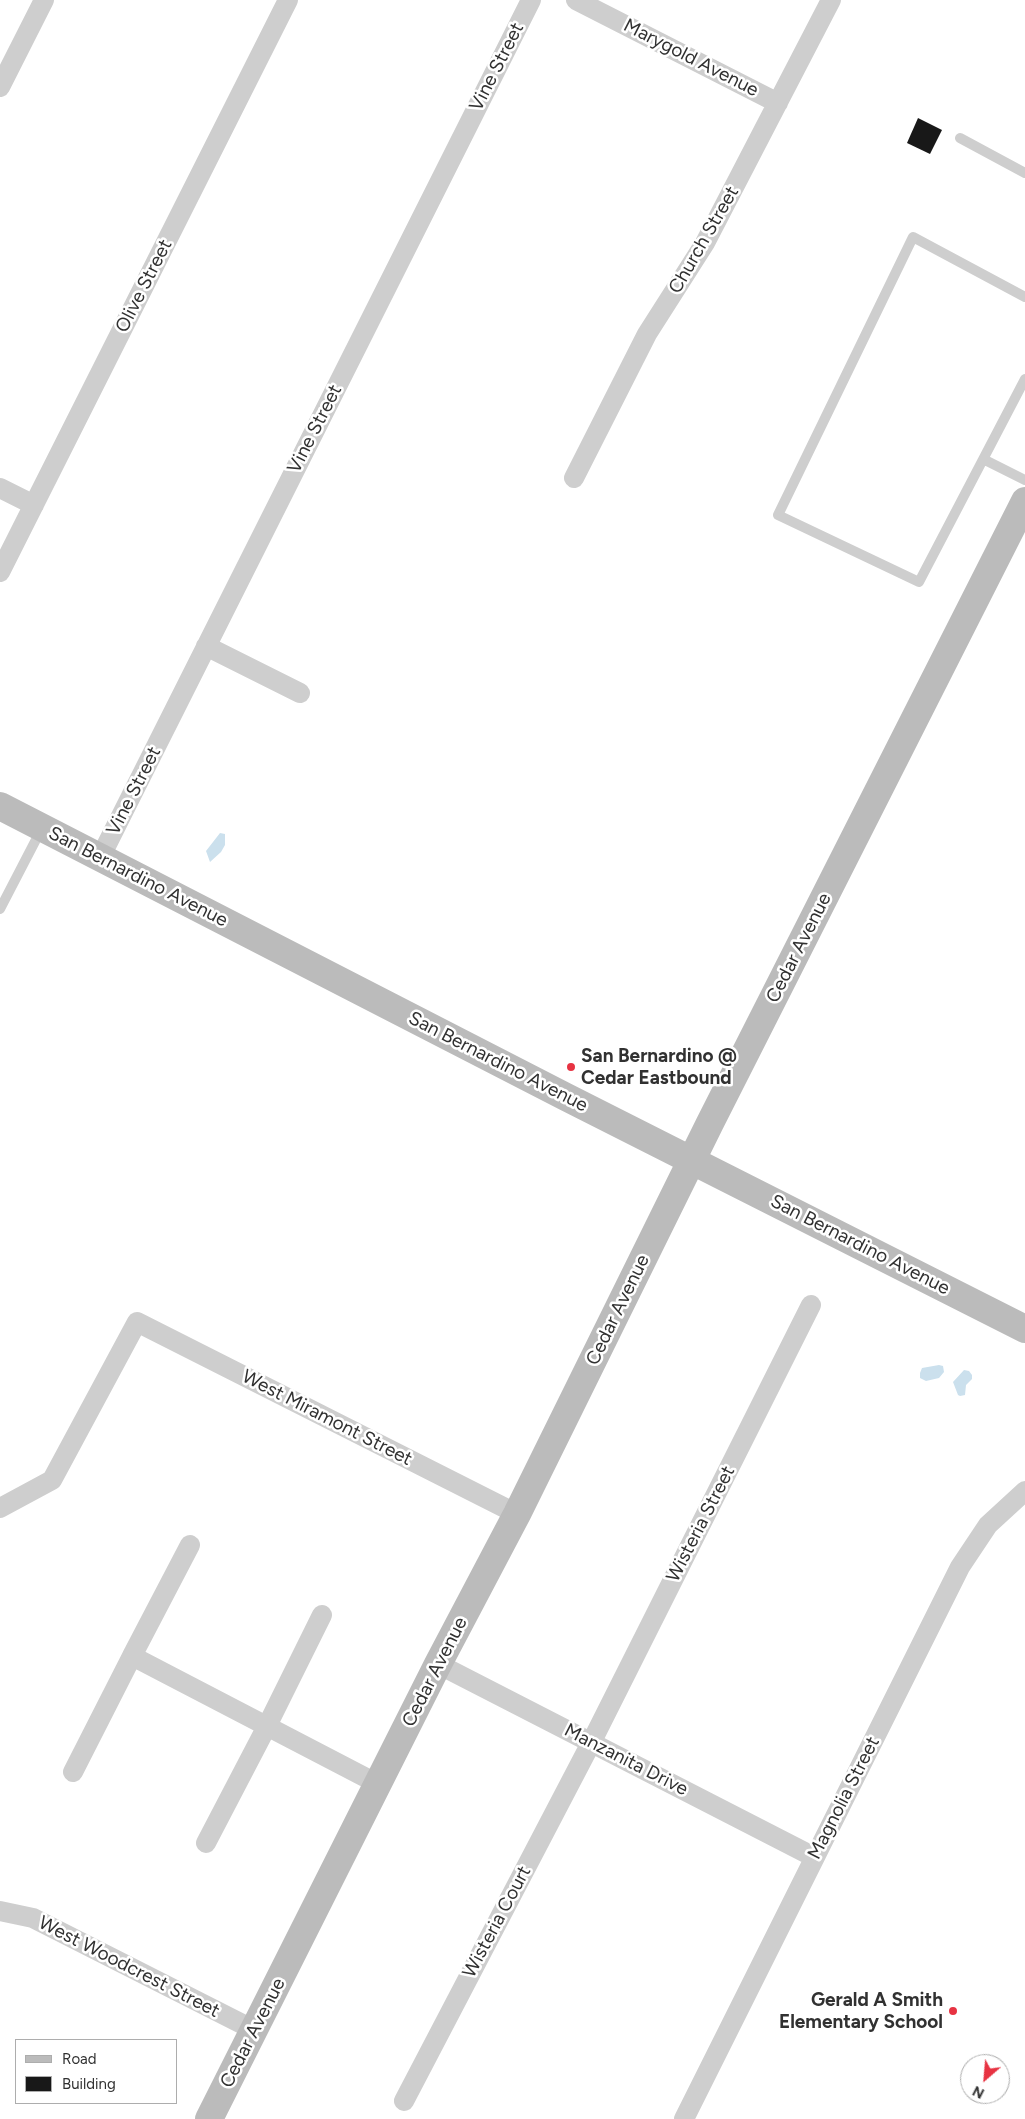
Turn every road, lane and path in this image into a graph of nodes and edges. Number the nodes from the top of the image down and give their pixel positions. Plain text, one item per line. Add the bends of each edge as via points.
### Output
1 (44, 0) edge
2 (288, 0) edge
3 (531, 0) edge
4 (576, 0) edge
5 (831, 0) edge
6 (0, 87) edge
7 (778, 103) junction
8 (960, 138) dead end
9 (1025, 174) edge
10 (1025, 297) edge
11 (1025, 380) edge
12 (984, 460) junction
13 (574, 478) dead end
14 (1025, 480) edge
15 (0, 488) edge
16 (1025, 501) edge
17 (34, 505) junction
18 (0, 572) edge
19 (206, 646) junction
20 (300, 693) dead end
21 (0, 806) edge
22 (42, 828) junction
23 (100, 858) junction
24 (0, 909) edge
25 (692, 1160) junction
26 (811, 1305) dead end
27 (1024, 1326) edge
28 (1025, 1491) edge
29 (0, 1508) edge
30 (517, 1514) junction
31 (190, 1545) dead end
32 (322, 1615) dead end
33 (132, 1656) junction
34 (438, 1664) junction
35 (267, 1726) junction
36 (591, 1743) junction
37 (73, 1772) dead end
38 (378, 1784) junction
39 (206, 1843) dead end
40 (814, 1856) junction
41 (0, 1911) edge
42 (254, 2030) junction
43 (404, 2101) dead end
44 (209, 2119) edge
45 (684, 2119) edge

1 - 6 street
2 - 17 street, Olive Street
3 - 19 street, Vine Street
4 - 7 street, Marygold Avenue
5 - 7 street, Church Street
7 - 13 street, Church Street via 705,243 647,334
8 - 9 lane
10 - 12 lane via 913,237 778,515 920,582
11 - 12 lane
12 - 14 lane
15 - 17 street
16 - 25 main road, Cedar Avenue
17 - 18 street, Olive Street
19 - 20 street
19 - 23 street, Vine Street
21 - 22 main road, San Bernardino Avenue
22 - 23 main road, San Bernardino Avenue
22 - 24 lane
23 - 25 main road, San Bernardino Avenue
25 - 27 main road, San Bernardino Avenue
25 - 30 main road, Cedar Avenue
26 - 36 street, Wisteria Street
28 - 40 street, Magnolia Street via 988,1525 960,1567
29 - 30 street, West Miramont Street via 52,1480 137,1322
30 - 34 main road, Cedar Avenue
31 - 33 street
32 - 35 street
33 - 35 street
33 - 37 street
34 - 36 street, Manzanita Drive
34 - 38 main road, Cedar Avenue
35 - 38 street
35 - 39 street
36 - 40 street, Manzanita Drive
36 - 43 street, Wisteria Court
38 - 42 main road, Cedar Avenue
40 - 45 street, Magnolia Street
41 - 42 street, West Woodcrest Street via 33,1918
42 - 44 main road, Cedar Avenue

